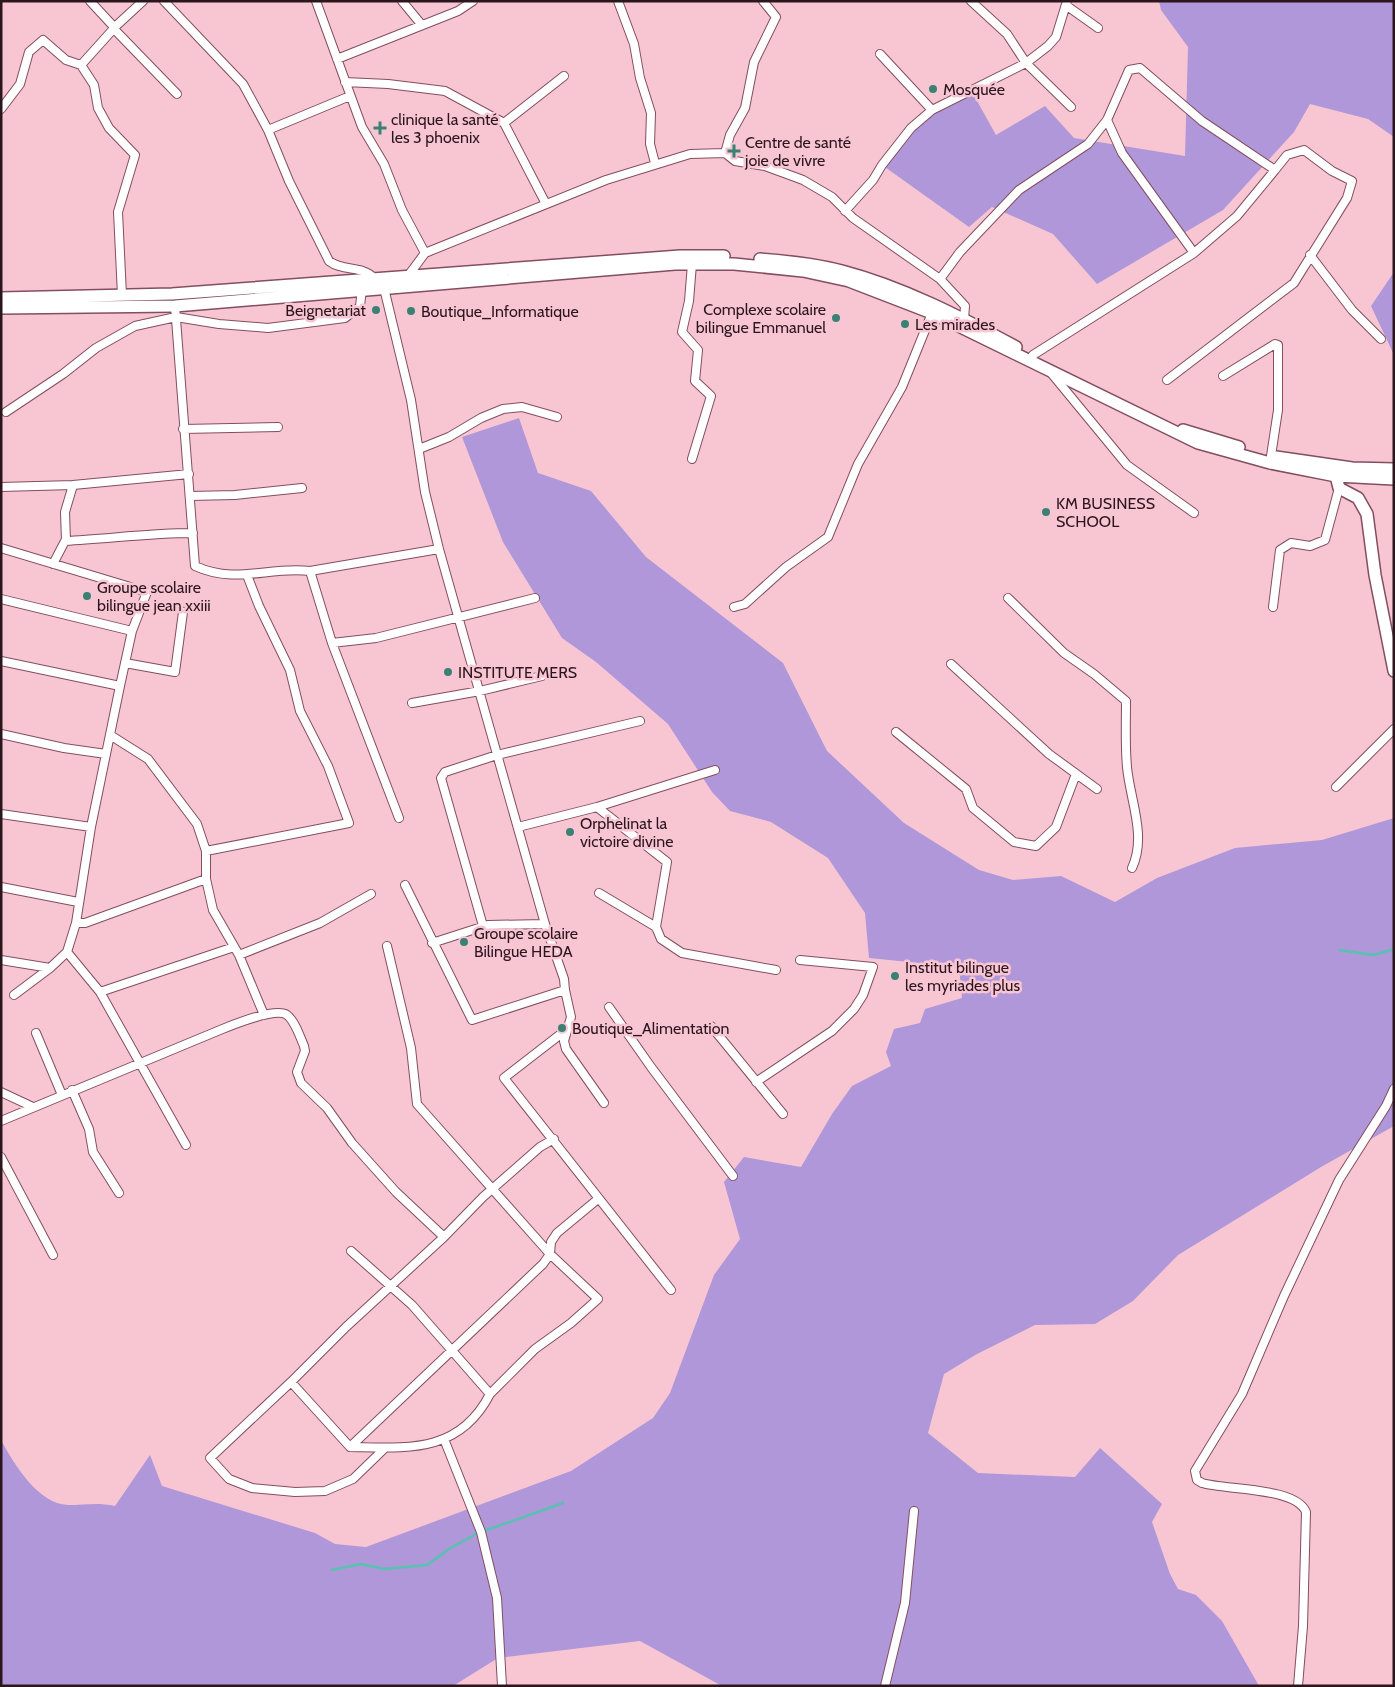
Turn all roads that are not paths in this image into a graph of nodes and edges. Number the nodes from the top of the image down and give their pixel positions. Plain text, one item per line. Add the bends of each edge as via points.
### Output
1 (90, 1) edge
2 (143, 1) edge
3 (164, 1) edge
4 (316, 1) edge
5 (402, 1) edge
6 (472, 1) edge
7 (618, 1) edge
8 (763, 1) edge
9 (972, 1) edge
10 (1067, 3) edge
11 (421, 24) junction
12 (114, 28) junction
13 (1098, 28) dead end
14 (880, 54) dead end
15 (337, 59) junction
16 (1026, 63) junction
17 (81, 65) junction
18 (564, 76) dead end
19 (345, 82) junction
20 (177, 94) dead end
21 (350, 96) junction
22 (1071, 107) dead end
23 (1, 109) edge
24 (932, 110) junction
25 (1107, 120) junction
26 (504, 123) junction
27 (268, 130) junction
28 (725, 153) junction
29 (655, 163) junction
30 (1274, 170) junction
31 (546, 204) junction
32 (845, 212) junction
33 (1194, 252) junction
34 (425, 254) junction
35 (1310, 255) junction
36 (692, 264) junction
37 (408, 276) junction
38 (940, 279) junction
39 (380, 281) junction
40 (362, 289) junction
41 (122, 295) junction
42 (1, 298) edge
43 (1, 308) edge
44 (176, 311) junction
45 (932, 313) junction
46 (964, 319) junction
47 (1381, 339) dead end
48 (1033, 355) junction
49 (1051, 372) junction
50 (1223, 376) dead end
51 (1167, 380) dead end
52 (1089, 387) junction
53 (6, 412) dead end
54 (557, 417) dead end
55 (278, 427) dead end
56 (183, 429) junction
57 (419, 449) junction
58 (1271, 456) junction
59 (692, 459) dead end
60 (1394, 470) edge
61 (189, 474) junction
62 (1336, 476) junction
63 (1394, 479) edge
64 (73, 485) junction
65 (1, 487) edge
66 (302, 488) dead end
67 (1339, 488) junction
68 (190, 496) junction
69 (1194, 513) dead end
70 (193, 533) junction
71 (66, 541) junction
72 (1, 548) edge
73 (439, 549) junction
74 (53, 564) junction
75 (310, 571) junction
76 (247, 575) junction
77 (535, 598) dead end
78 (1008, 598) dead end
79 (1, 599) edge
80 (734, 607) dead end
81 (1273, 607) dead end
82 (183, 612) dead end
83 (460, 618) junction
84 (132, 631) junction
85 (332, 643) junction
86 (1, 661) edge
87 (125, 663) junction
88 (951, 664) dead end
89 (1394, 670) edge
90 (542, 676) dead end
91 (120, 686) junction
92 (480, 691) junction
93 (412, 704) dead end
94 (640, 721) dead end
95 (1394, 729) edge
96 (896, 732) dead end
97 (1, 734) edge
98 (110, 735) junction
99 (106, 754) junction
100 (497, 755) junction
101 (715, 770) dead end
102 (1076, 774) junction
103 (1336, 786) dead end
104 (1097, 789) dead end
105 (597, 806) junction
106 (1, 814) edge
107 (399, 818) dead end
108 (91, 827) junction
109 (518, 827) junction
110 (206, 851) junction
111 (1132, 868) dead end
112 (206, 879) junction
113 (405, 885) dead end
114 (1, 887) edge
115 (599, 893) dead end
116 (371, 894) dead end
117 (78, 902) junction
118 (76, 923) junction
119 (545, 924) junction
120 (483, 926) junction
121 (656, 928) junction
122 (432, 944) junction
123 (387, 946) dead end
124 (234, 947) junction
125 (67, 952) junction
126 (239, 955) junction
127 (1, 960) edge
128 (800, 960) dead end
129 (50, 968) junction
130 (776, 970) dead end
131 (565, 990) junction
132 (100, 992) junction
133 (14, 995) dead end
134 (609, 1006) dead end
135 (264, 1015) junction
136 (711, 1026) dead end
137 (566, 1030) junction
138 (36, 1033) dead end
139 (140, 1062) junction
140 (756, 1082) junction
141 (1394, 1088) edge
142 (72, 1090) junction
143 (1, 1092) edge
144 (62, 1095) junction
145 (604, 1103) dead end
146 (34, 1107) junction
147 (783, 1114) dead end
148 (1, 1121) edge
149 (554, 1139) junction
150 (186, 1145) dead end
151 (1, 1157) edge
152 (734, 1176) dead end
153 (492, 1190) junction
154 (119, 1193) dead end
155 (598, 1199) junction
156 (444, 1237) junction
157 (352, 1251) dead end
158 (550, 1254) junction
159 (53, 1255) dead end
160 (392, 1286) junction
161 (671, 1290) dead end
162 (453, 1350) junction
163 (291, 1382) junction
164 (490, 1394) junction
165 (444, 1439) junction
166 (350, 1447) junction
167 (385, 1448) junction
168 (914, 1511) dead end
169 (502, 1686) edge
170 (885, 1686) edge
171 (1298, 1686) edge

1 - 12 street
2 - 12 street
3 - 27 street via 243,84
4 - 15 street
5 - 11 street
6 - 11 street via 458,11
7 - 29 street via 634,44 650,113 650,144
8 - 28 street via 776,17 754,62 745,108 732,129
9 - 16 street via 1007,34
10 - 13 street
10 - 16 street via 1056,37
11 - 15 street
12 - 17 street
12 - 20 street
14 - 24 street
15 - 19 street
16 - 22 street
16 - 24 street
17 - 23 street via 66,60 43,40 29,52 20,84
17 - 41 street via 94,85 98,108 109,128 135,154 118,212
18 - 26 street
19 - 21 street
19 - 26 street via 446,91
21 - 27 street
21 - 34 street
24 - 32 street via 911,128
25 - 30 street via 1128,70 1140,68 1202,120
25 - 33 street via 1122,153
25 - 38 street via 1088,144 1019,190 960,252
26 - 31 street
27 - 39 street via 329,261 339,266 367,270
28 - 29 street via 690,154
28 - 32 street via 735,160 803,180 832,197
29 - 31 street
30 - 33 street via 1237,216
30 - 35 street via 1287,155 1304,150 1352,181 1347,198
31 - 34 street
32 - 38 street
33 - 48 street
34 - 37 street
35 - 47 street via 1352,310
35 - 51 street via 1294,283
36 - 39 main road
36 - 45 main road via 734,264 803,271 849,281
36 - 59 street via 682,332 698,350 695,381 711,396
37 - 39 main road
37 - 46 main road via 680,256 732,256 797,262 843,271
38 - 46 street via 965,306
39 - 40 main road
39 - 41 main road
39 - 57 street via 402,357
40 - 44 main road
40 - 44 street via 360,306 345,318 268,328 219,324
41 - 42 main road
43 - 44 main road
44 - 53 street via 135,326 96,348
44 - 56 street
45 - 49 main road
45 - 80 street via 902,387 858,464 828,537 744,604
46 - 48 main road
48 - 52 main road
49 - 52 main road
49 - 69 street via 1127,464
50 - 58 street via 1278,345 1278,410
52 - 58 main road via 1182,429
52 - 62 main road via 1198,443 1270,463
54 - 57 street via 522,407 503,409
55 - 56 street
56 - 61 street
57 - 73 street via 425,492
58 - 60 main road via 1352,468
61 - 64 street
61 - 68 street
62 - 63 main road
62 - 67 main road
64 - 65 street
64 - 71 street via 65,512
66 - 68 street
67 - 81 street via 1325,540 1310,546 1291,543 1280,550
67 - 89 main road via 1358,498 1367,514 1375,576
68 - 70 street
70 - 71 street
70 - 76 street via 195,566 219,575
71 - 74 street
72 - 74 street
73 - 75 street
73 - 83 street
74 - 84 street via 147,592
75 - 76 street via 283,569
75 - 85 street
76 - 110 street via 290,670 300,710 328,766 349,823
77 - 83 street
78 - 111 street via 1064,653 1126,701 1127,767 1139,836
79 - 84 street
82 - 87 street via 175,672
83 - 85 street via 371,640
83 - 92 street
84 - 87 street
85 - 107 street
86 - 91 street
87 - 91 street
88 - 102 street via 1049,754
90 - 92 street
91 - 98 street
92 - 93 street
92 - 100 street
94 - 100 street
95 - 103 street
96 - 102 street via 966,789 974,808 1014,842 1036,846 1056,827
97 - 99 street
98 - 99 street
98 - 110 street via 148,759 197,824
99 - 108 street
100 - 109 street
100 - 120 street via 445,772 441,778
101 - 105 street
102 - 104 street
105 - 109 street
105 - 121 street via 667,862
106 - 108 street
108 - 117 street
109 - 119 street
110 - 112 street
112 - 118 street via 85,923
112 - 124 street via 212,910
113 - 122 street
114 - 117 street
115 - 121 street
116 - 126 street via 320,923
117 - 118 street
118 - 125 street
119 - 120 street
119 - 131 street
120 - 122 street
121 - 130 street via 661,939 682,953
122 - 131 street via 472,1020
123 - 153 street via 411,1048 417,1104
124 - 126 street
124 - 132 street
125 - 129 street
125 - 132 street
126 - 135 street
127 - 129 street
128 - 140 street via 873,968 854,1010 832,1031
129 - 133 street
131 - 137 street via 571,1017
132 - 139 street
134 - 152 street
135 - 139 street
135 - 156 street via 282,1013 289,1016 305,1051 297,1072 301,1083 396,1192
136 - 140 street
137 - 145 street via 566,1049
137 - 149 street via 504,1078
138 - 144 street
139 - 142 street
139 - 150 street
140 - 147 street
141 - 171 street via 1339,1180 1242,1394 1195,1471 1197,1480 1202,1483 1267,1492 1300,1502 1304,1507 1303,1626
142 - 144 street
142 - 154 street via 89,1129 93,1152
143 - 146 street
144 - 146 street
146 - 148 street
149 - 153 street via 540,1147
149 - 155 street
151 - 159 street
153 - 156 street
153 - 158 street
155 - 158 street via 551,1242
155 - 161 street
156 - 160 street
157 - 160 street
158 - 162 street
158 - 164 street via 598,1299 535,1348
160 - 162 street
160 - 163 street via 325,1346
162 - 164 street
162 - 166 street
163 - 166 street
163 - 167 street via 210,1458 229,1479 252,1488 325,1491 353,1479
164 - 165 street via 455,1436
165 - 167 street via 409,1448
165 - 169 street via 481,1532 497,1598
166 - 167 street
168 - 170 street via 905,1603

